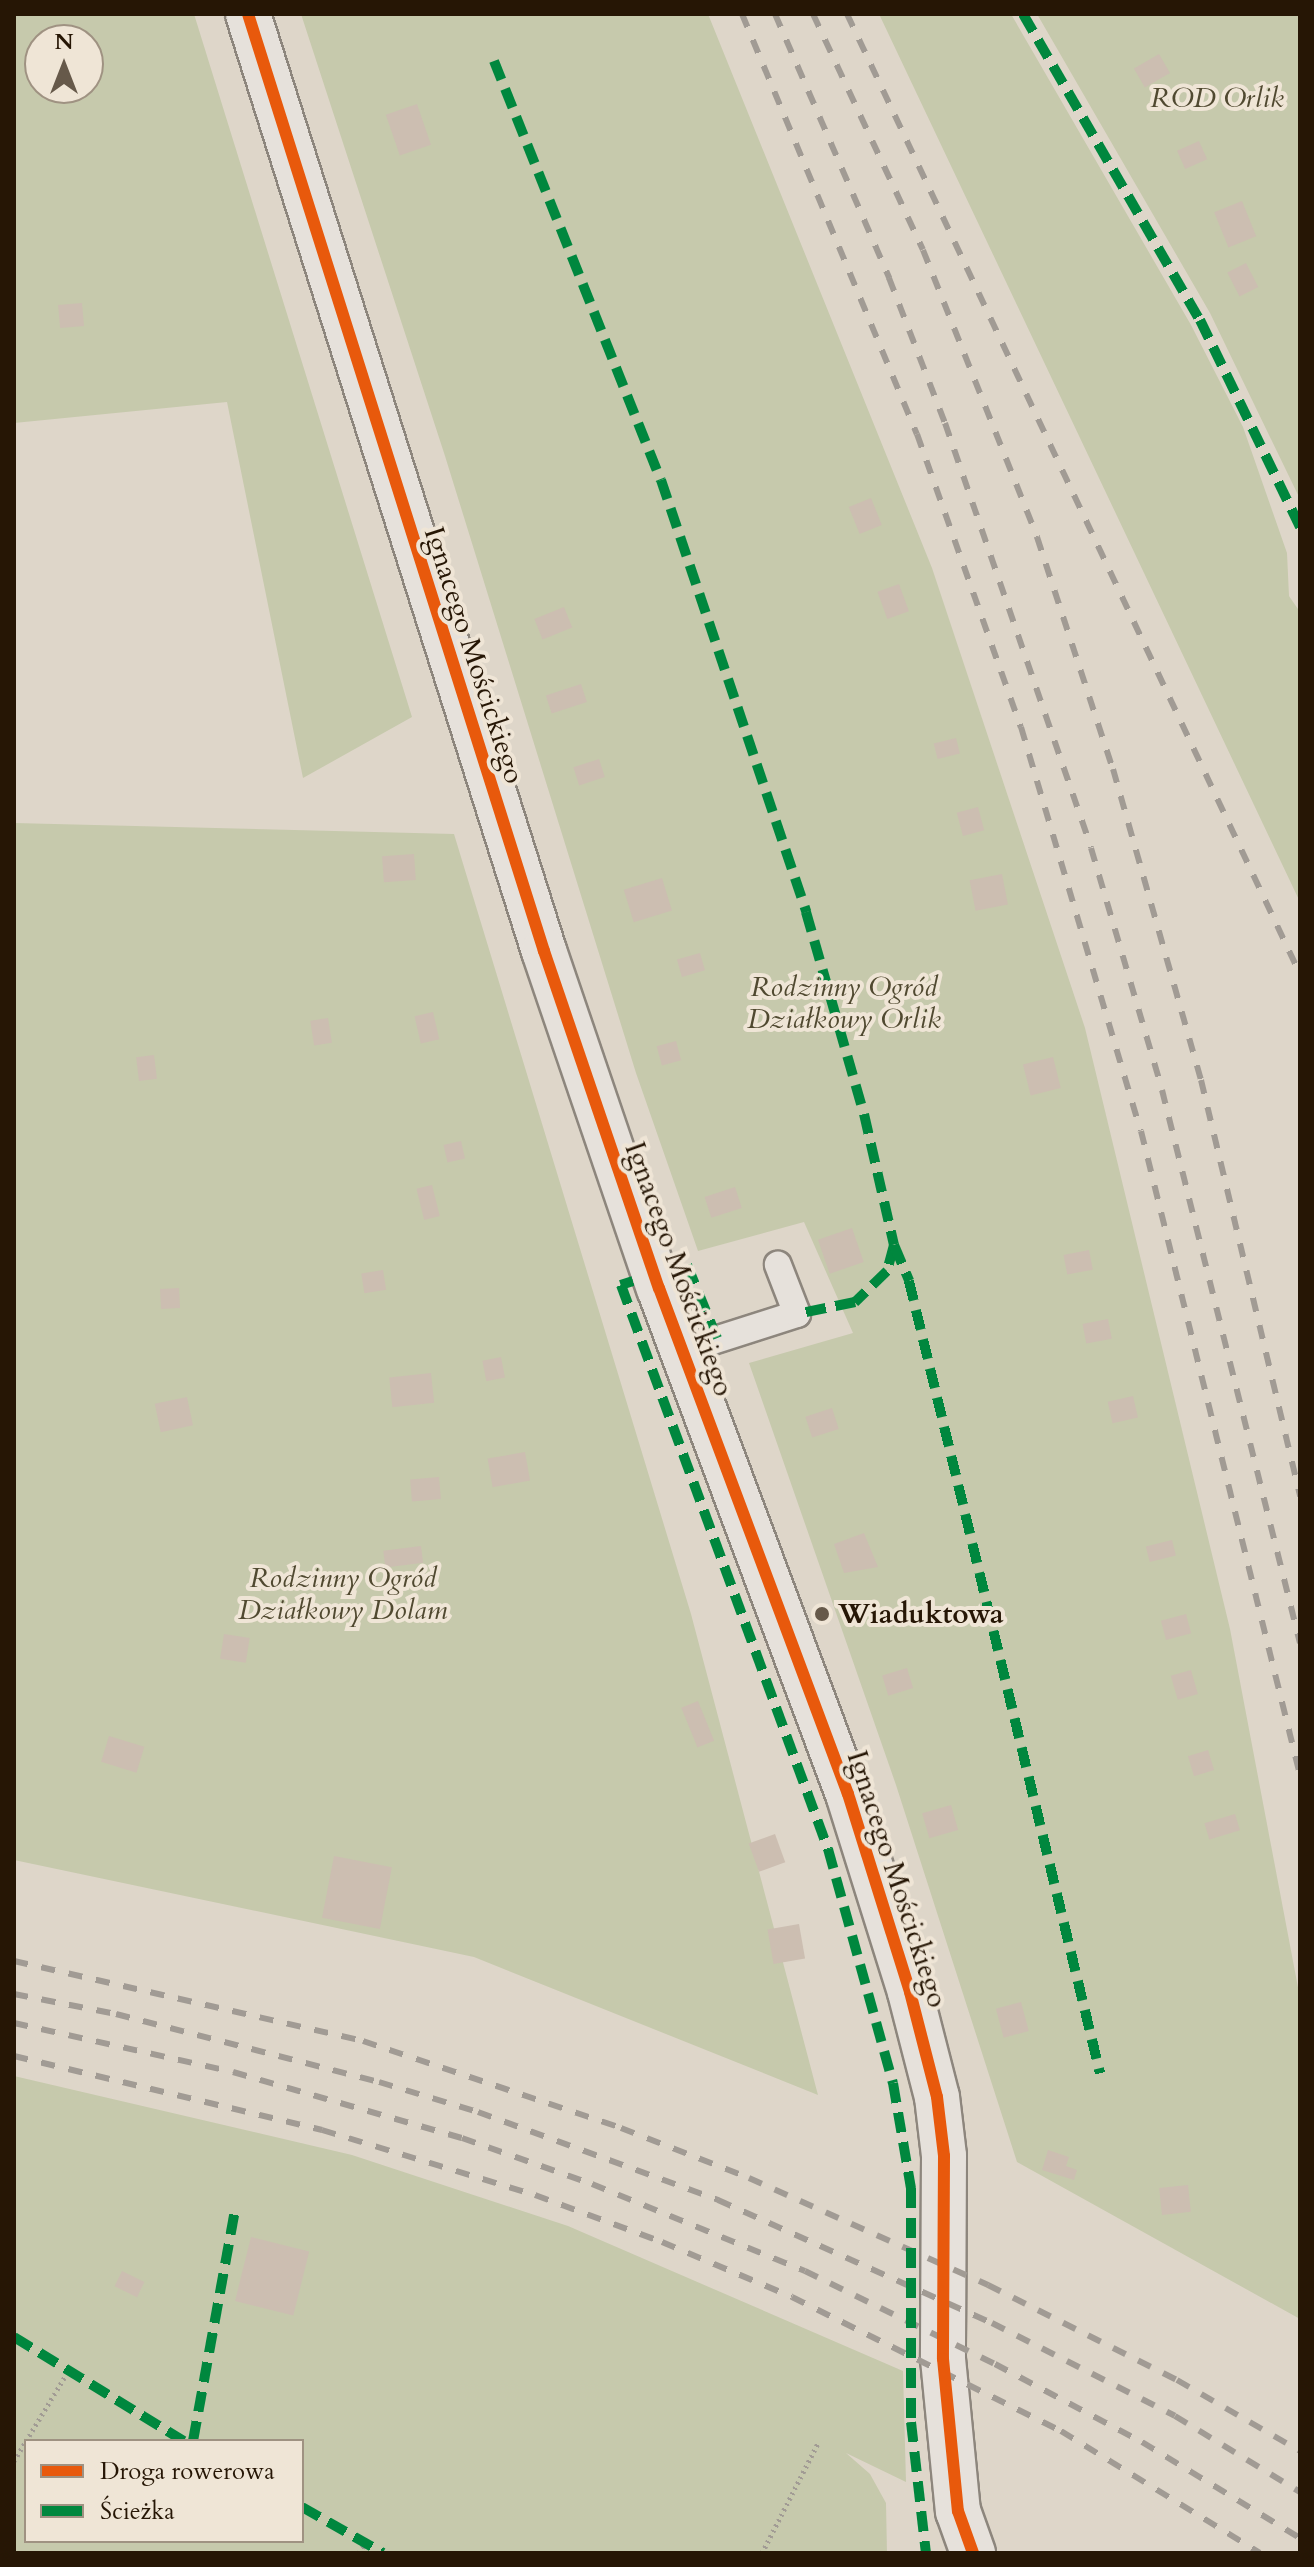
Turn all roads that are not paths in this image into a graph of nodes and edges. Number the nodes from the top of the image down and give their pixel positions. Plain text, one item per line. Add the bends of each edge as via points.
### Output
1 (248, 14) edge
2 (778, 1265) dead end
3 (681, 1351) junction
4 (973, 2553) edge

1 - 3 street, Ignacego Mościckiego via 544,951
2 - 3 lane via 797,1314
3 - 4 street, Ignacego Mościckiego via 848,1794 937,2097 944,2156 943,2359 958,2511

